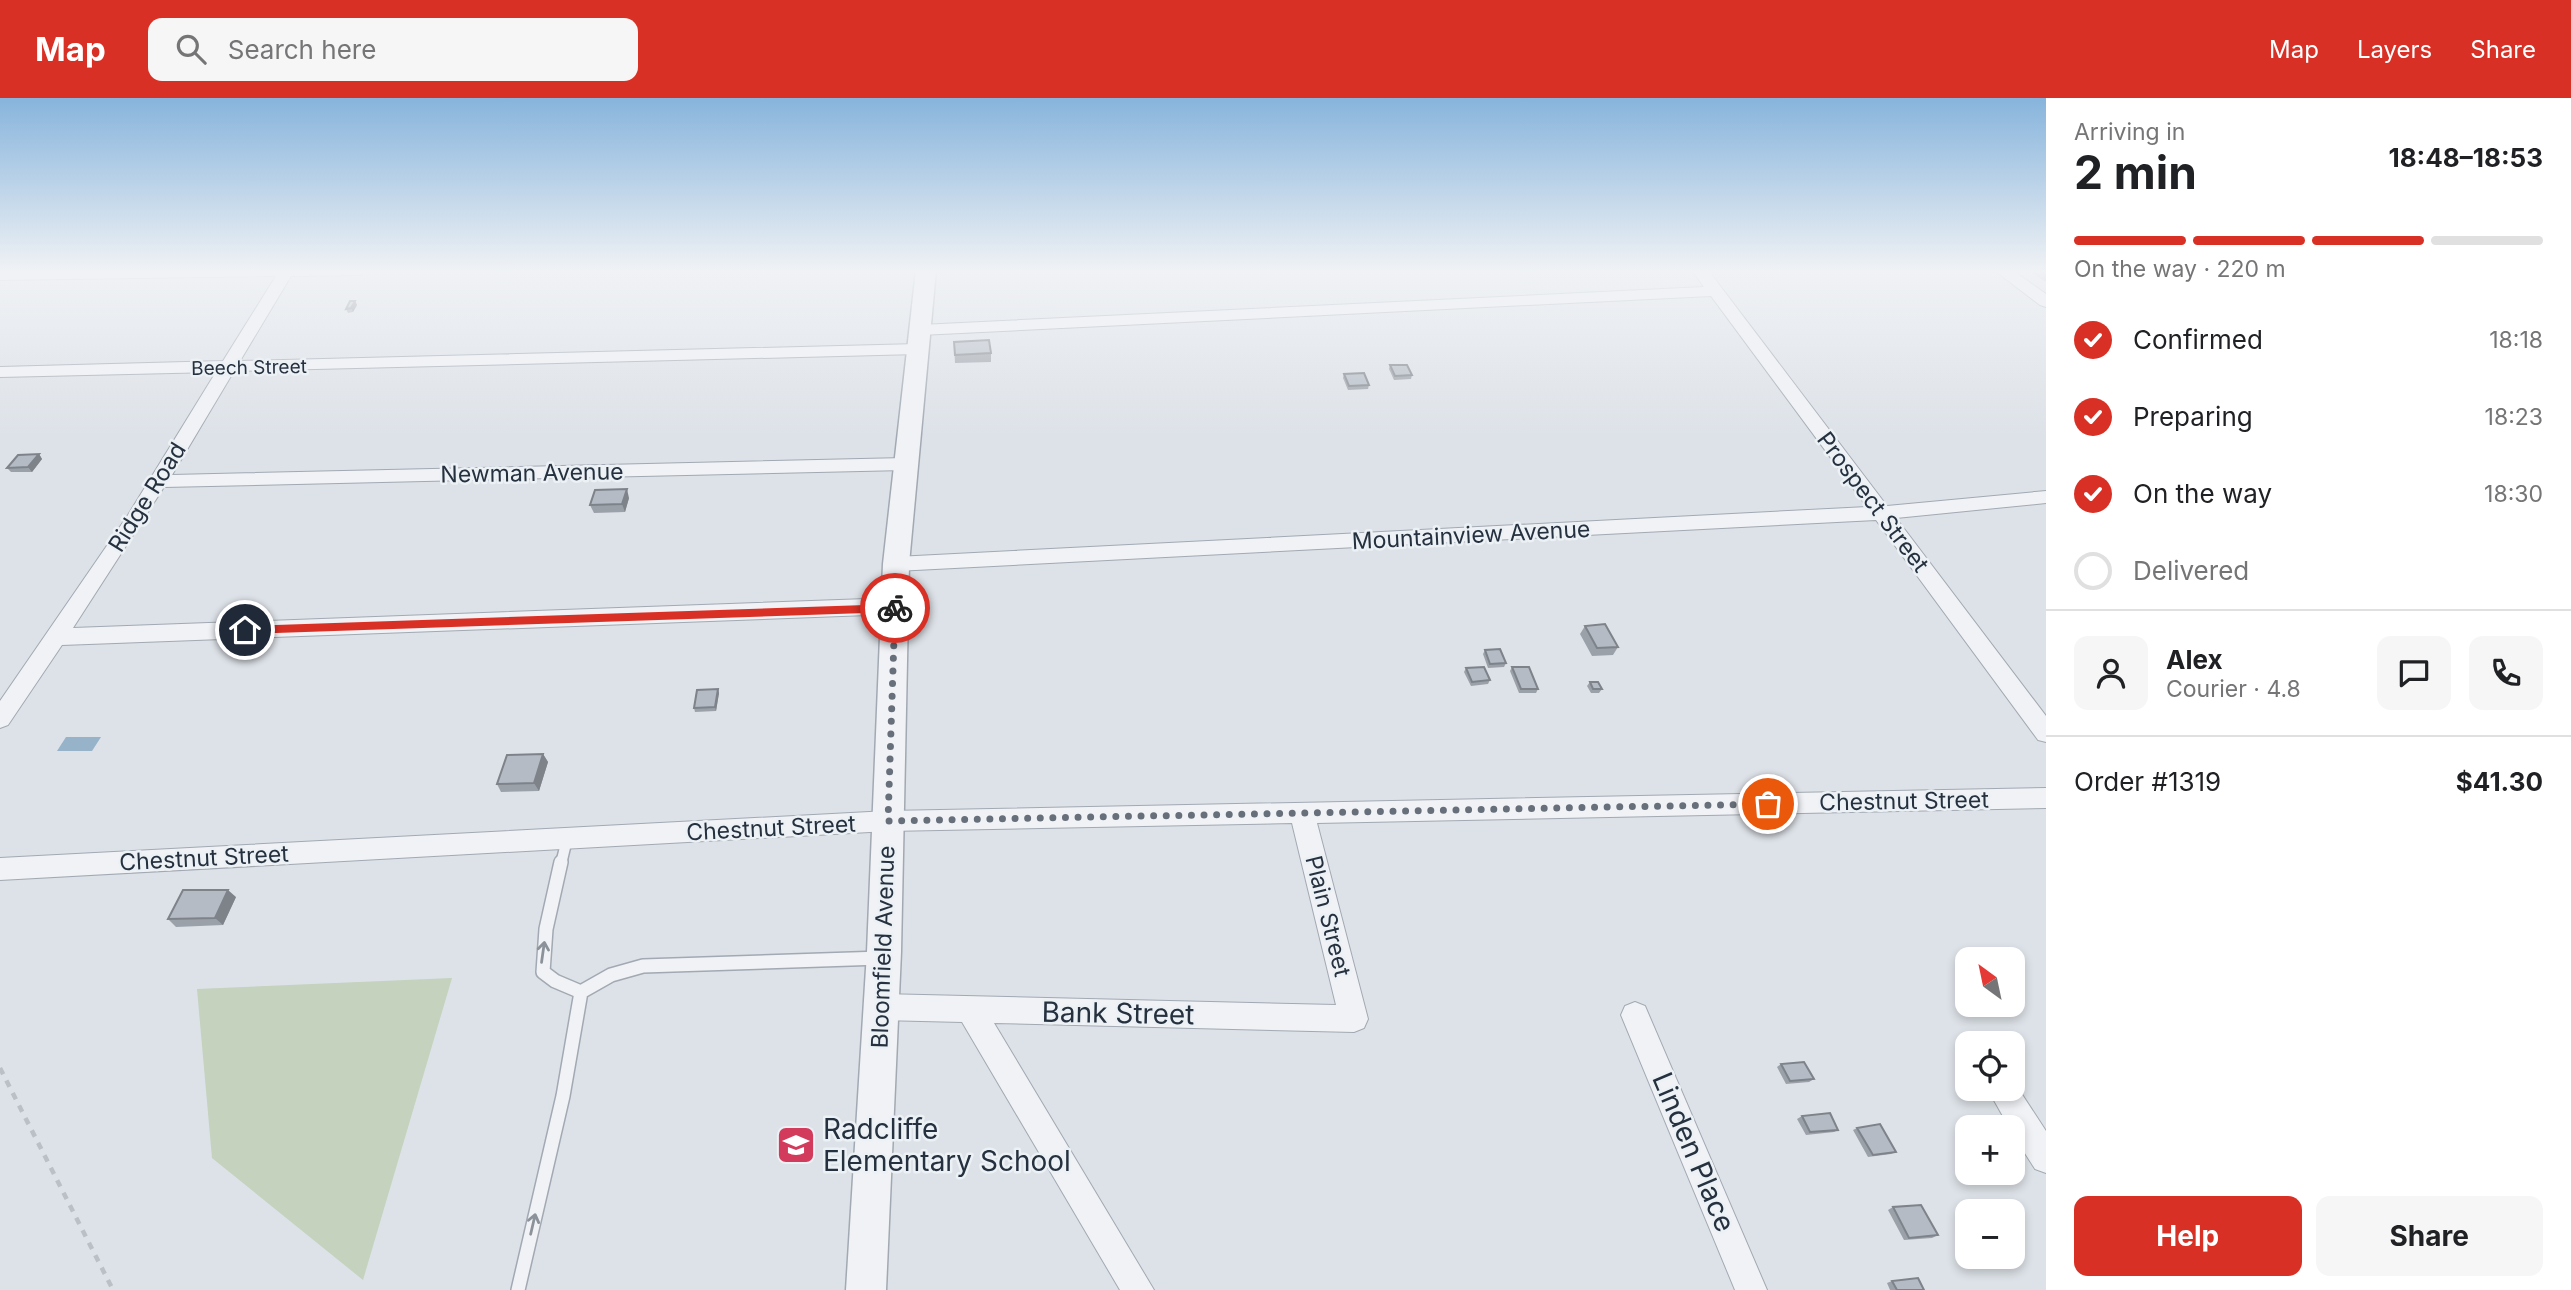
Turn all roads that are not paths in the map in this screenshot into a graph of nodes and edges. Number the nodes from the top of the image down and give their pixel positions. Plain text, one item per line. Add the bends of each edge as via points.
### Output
1 (254, 326) edge
2 (920, 326) edge
3 (1152, 326) edge
4 (1741, 326) edge
5 (918, 340) junction
6 (229, 367) junction
7 (0, 372) edge
8 (905, 464) junction
9 (158, 481) junction
10 (2046, 496) edge
11 (1882, 513) junction
12 (896, 564) junction
13 (895, 606) junction
14 (55, 637) junction
15 (0, 719) edge
16 (2046, 733) edge
17 (2046, 799) edge
18 (1302, 813) junction
19 (888, 821) junction
20 (567, 839) junction
21 (0, 869) edge
22 (883, 958) junction
23 (581, 992) junction
24 (881, 1007) junction
25 (970, 1009) junction
26 (1635, 1015) dead end
27 (1354, 1019) joint
28 (2009, 1101) edge
29 (2046, 1158) edge
30 (518, 1290) edge
31 (866, 1290) edge
32 (1138, 1290) edge
33 (1751, 1290) edge

1 - 6 street, Ridge Road
2 - 5 street, Bloomfield Avenue
3 - 5 street, Beech Street
4 - 11 street, Prospect Street
5 - 6 street, Beech Street
5 - 8 street, Bloomfield Avenue
6 - 7 street, Beech Street
6 - 9 street, Ridge Road
8 - 9 street, Newman Avenue
8 - 12 street, Bloomfield Avenue
9 - 14 street, Ridge Road
10 - 11 street, Mountainview Avenue
11 - 12 street, Mountainview Avenue
11 - 16 street, Prospect Street
12 - 13 street, Bloomfield Avenue
13 - 14 street
13 - 19 street, Bloomfield Avenue
14 - 15 street, Ridge Road
17 - 18 street, Chestnut Street
18 - 19 street, Chestnut Street
18 - 27 street, Plain Street
19 - 20 street, Chestnut Street
19 - 22 street, Bloomfield Avenue
20 - 21 street, Chestnut Street
23 -> 20 lane via 544,974 541,967
22 - 23 lane via 643,966 611,975
22 - 24 street, Bloomfield Avenue
30 -> 23 lane via 563,1096
24 - 25 street, Bank Street
24 - 31 street, Bloomfield Avenue
25 - 27 street, Bank Street
25 - 32 street
26 - 33 street, Linden Place
28 - 29 street

